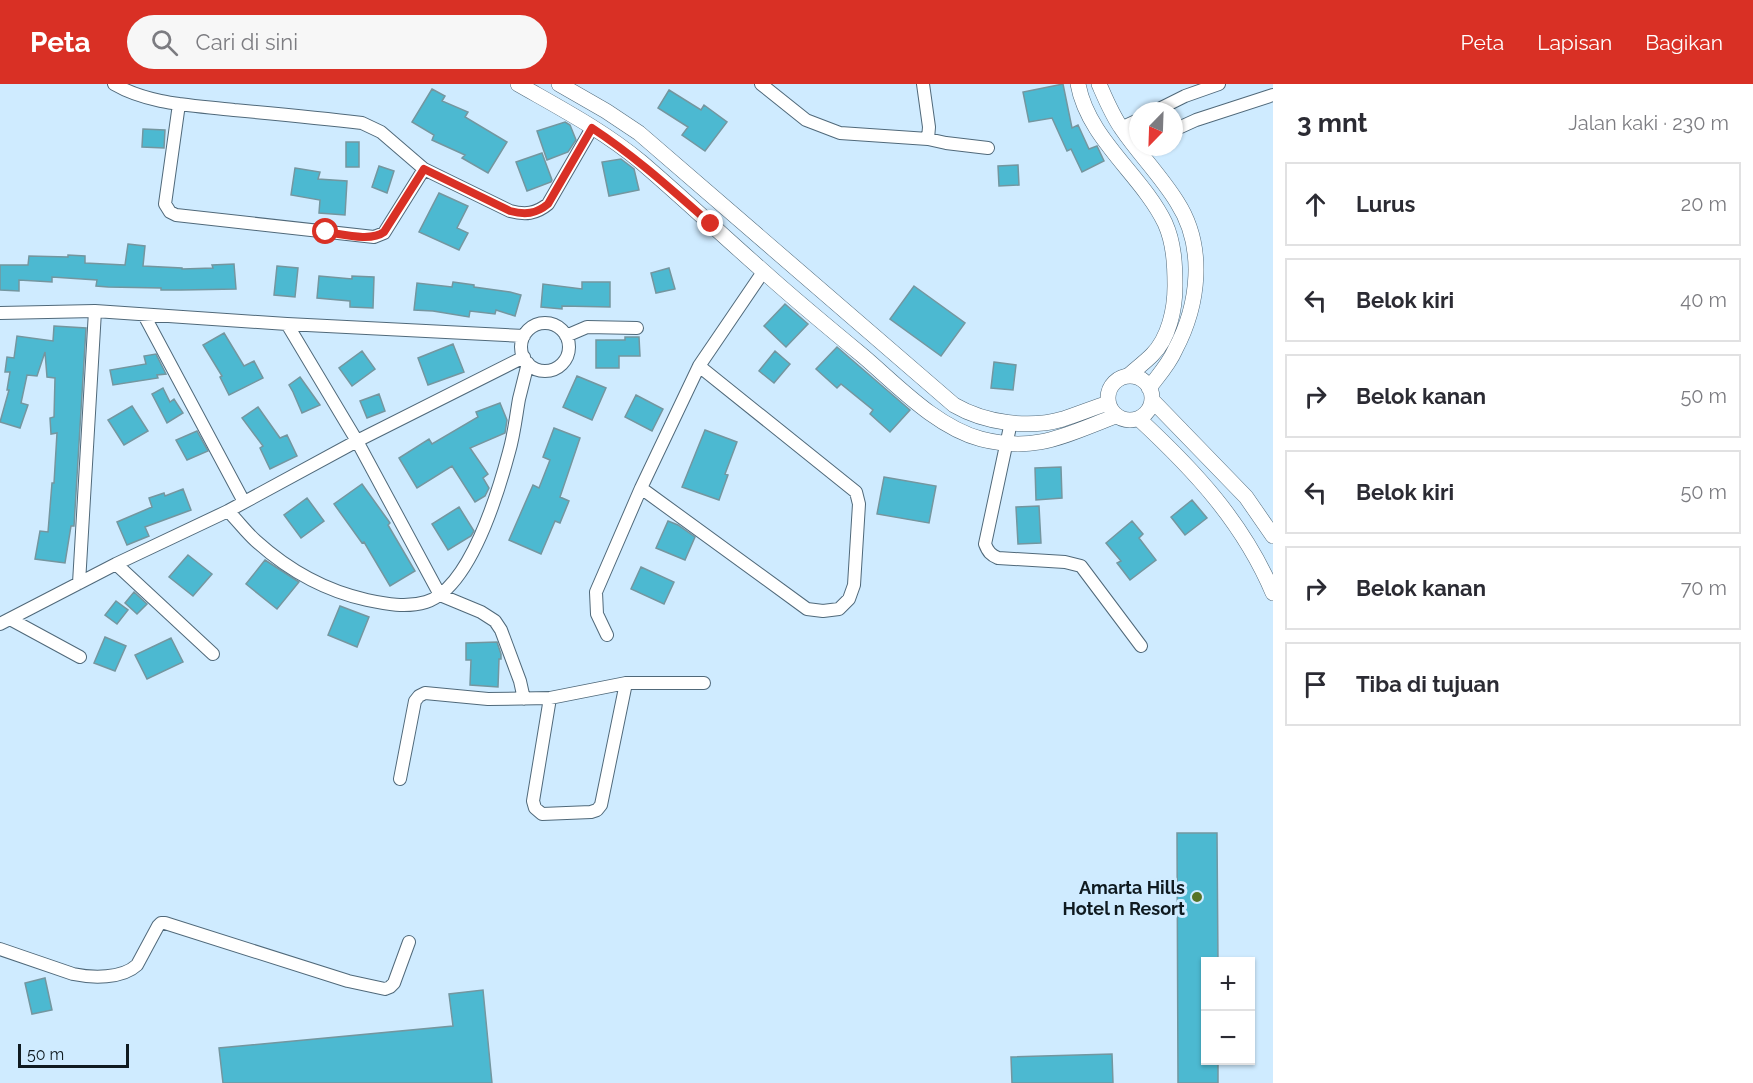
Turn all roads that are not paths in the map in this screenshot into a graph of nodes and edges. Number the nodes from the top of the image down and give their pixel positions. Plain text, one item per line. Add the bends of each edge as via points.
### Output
1 (114, 84) edge
2 (518, 84) edge
3 (559, 84) edge
4 (761, 84) edge
5 (923, 84) edge
6 (1078, 84) edge
7 (1099, 84) edge
8 (1220, 84) edge
9 (1273, 95) edge
10 (1173, 102) edge
11 (179, 104) junction
12 (1129, 124) edge
13 (1183, 126) edge
14 (592, 128) junction
15 (1121, 128) junction
16 (1129, 138) edge
17 (927, 139) junction
18 (988, 148) dead end
19 (1144, 156) edge
20 (424, 169) junction
21 (1186, 217) junction
22 (1165, 224) junction
23 (764, 272) junction
24 (95, 311) junction
25 (0, 313) edge
26 (144, 315) junction
27 (854, 318) junction
28 (287, 324) junction
29 (637, 328) dead end
30 (838, 335) junction
31 (524, 336) junction
32 (566, 336) junction
33 (526, 360) junction
34 (699, 366) junction
35 (1128, 376) junction
36 (1151, 394) junction
37 (1112, 409) junction
38 (1139, 419) junction
39 (1011, 422) junction
40 (357, 441) junction
41 (1007, 444) junction
42 (1227, 478) junction
43 (640, 488) junction
44 (1212, 492) junction
45 (244, 502) junction
46 (228, 511) junction
47 (1273, 536) edge
48 (116, 564) junction
49 (79, 583) junction
50 (1273, 593) edge
51 (440, 595) junction
52 (5, 622) edge
53 (607, 635) dead end
54 (1141, 646) dead end
55 (213, 654) dead end
56 (80, 657) dead end
57 (704, 682) dead end
58 (626, 683) junction
59 (550, 698) junction
60 (524, 699) junction
61 (400, 779) dead end
62 (409, 942) dead end
63 (0, 949) edge

1 - 11 street via 127,92
2 - 14 street
3 - 27 street via 639,133
4 - 17 street via 806,120 840,133
5 - 17 street
6 - 22 street via 1092,121
7 - 15 street
8 - 10 street
9 - 13 street
11 - 20 street via 362,123 381,132
11 - 20 street via 165,204 176,215 378,236
12 - 15 street
14 - 20 street via 548,204 534,213 510,211
14 - 23 street via 640,161
15 - 16 street
17 - 18 street
19 - 21 street
21 - 22 street
21 - 36 street via 1196,258 1196,291 1184,331
22 - 35 street via 1176,264 1171,316 1154,354
23 - 30 street
23 - 34 street
24 - 25 street
24 - 26 street
24 - 49 street
26 - 28 street
26 - 45 street
27 - 30 street
27 - 39 street via 954,405 974,415
28 - 31 street
28 - 40 street
29 - 32 street via 587,327
30 - 41 street via 944,422 960,432
31 - 32 street via 534,326 549,323
31 - 33 street
32 - 33 street via 567,357 556,368 542,370
33 - 40 street
33 - 51 street via 510,450 489,513 462,571
34 - 43 street
34 - 43 street via 856,492 856,562 849,599 838,609 807,609
35 - 36 street via 1141,379
35 - 37 street via 1116,380 1109,390
36 - 38 street via 1148,411
36 - 42 street
37 - 38 street via 1127,420
37 - 39 street via 1038,423
37 - 41 street via 1063,437 1026,445
38 - 44 street
39 - 41 street
40 - 45 street
40 - 51 street
41 - 54 street via 985,544 987,550 998,558 1081,566
42 - 44 street
42 - 47 street via 1246,497
43 - 53 street via 596,592 597,614
44 - 50 street via 1241,532
45 - 46 street
46 - 48 street
46 - 51 street via 277,558 332,590 390,604 412,605
48 - 49 street
48 - 55 street
49 - 52 street
51 - 60 street via 495,621
52 - 56 street
57 - 58 street
58 - 59 street
58 - 59 street via 601,805 591,812 542,814 535,808
59 - 60 street
60 - 61 street via 425,693 419,696
62 - 63 street via 394,983 385,989 165,923 158,926 137,965 120,974 85,977

